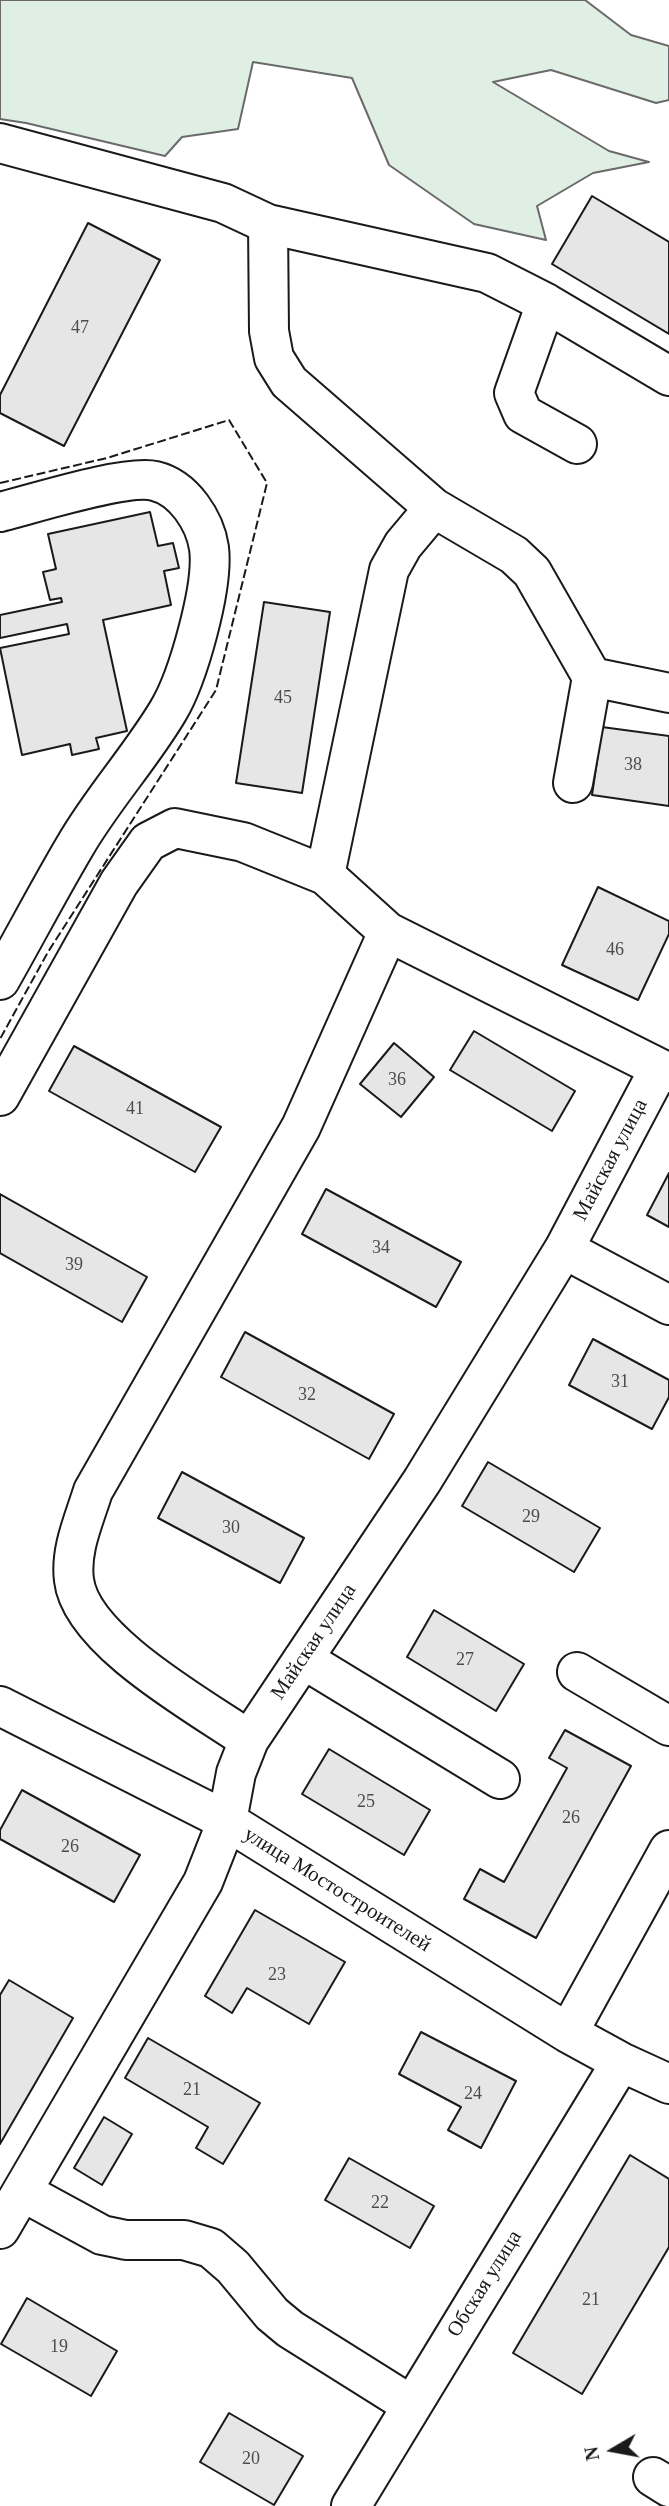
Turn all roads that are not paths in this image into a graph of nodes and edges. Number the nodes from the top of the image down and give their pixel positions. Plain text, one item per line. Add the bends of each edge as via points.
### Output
1 (1, 147) edge
2 (268, 224) junction
3 (546, 303) junction
4 (669, 376) edge
5 (577, 444) dead end
6 (434, 508) junction
7 (0, 512) edge
8 (592, 677) junction
9 (669, 693) edge
10 (573, 783) dead end
11 (326, 876) junction
12 (388, 932) junction
13 (0, 980) edge
14 (664, 1071) edge
15 (0, 1096) edge
16 (565, 1249) junction
17 (669, 1305) edge
18 (303, 1659) junction
19 (577, 1672) dead end
20 (0, 1706) edge
21 (669, 1726) edge
22 (249, 1740) junction
23 (500, 1779) dead end
24 (227, 1821) junction
25 (669, 1850) edge
26 (568, 2033) junction
27 (621, 2062) junction
28 (669, 2084) edge
29 (23, 2192) junction
30 (0, 2228) edge
31 (411, 2405) junction
32 (351, 2506) edge

1 - 2 street via 223,203
2 - 3 street via 487,273
2 - 6 street via 269,331 274,358 289,382
3 - 4 street
3 - 5 street via 514,393 523,414
6 - 8 street via 514,555 533,572
6 - 11 street via 389,570
7 - 13 street via 124,481 155,481 178,493 198,515 209,547 209,580 194,646 169,710 76,844
8 - 9 street
8 - 10 street
11 - 12 street
11 - 15 street via 243,842 175,828 148,842 119,883
12 - 14 street
12 - 22 street via 308,1114 93,1492 76,1545 74,1581 85,1611 104,1634 141,1666
14 - 16 street, Майская улица
16 - 17 street
16 - 18 street, Майская улица via 422,1482
18 - 22 street, Майская улица
18 - 23 street
19 - 21 street
20 - 24 street, улица Мостостроителей
22 - 24 street, Майская улица via 236,1773
24 - 26 street, улица Мостостроителей
24 - 29 street, Майская улица via 203,1882
25 - 26 street
26 - 27 street, улица Мостостроителей
27 - 28 street, улица Мостостроителей
27 - 31 street, Обская улица
29 - 30 street, Майская улица
29 - 31 street via 102,2235 126,2240 184,2240 211,2248 290,2329
31 - 32 street, Обская улица

